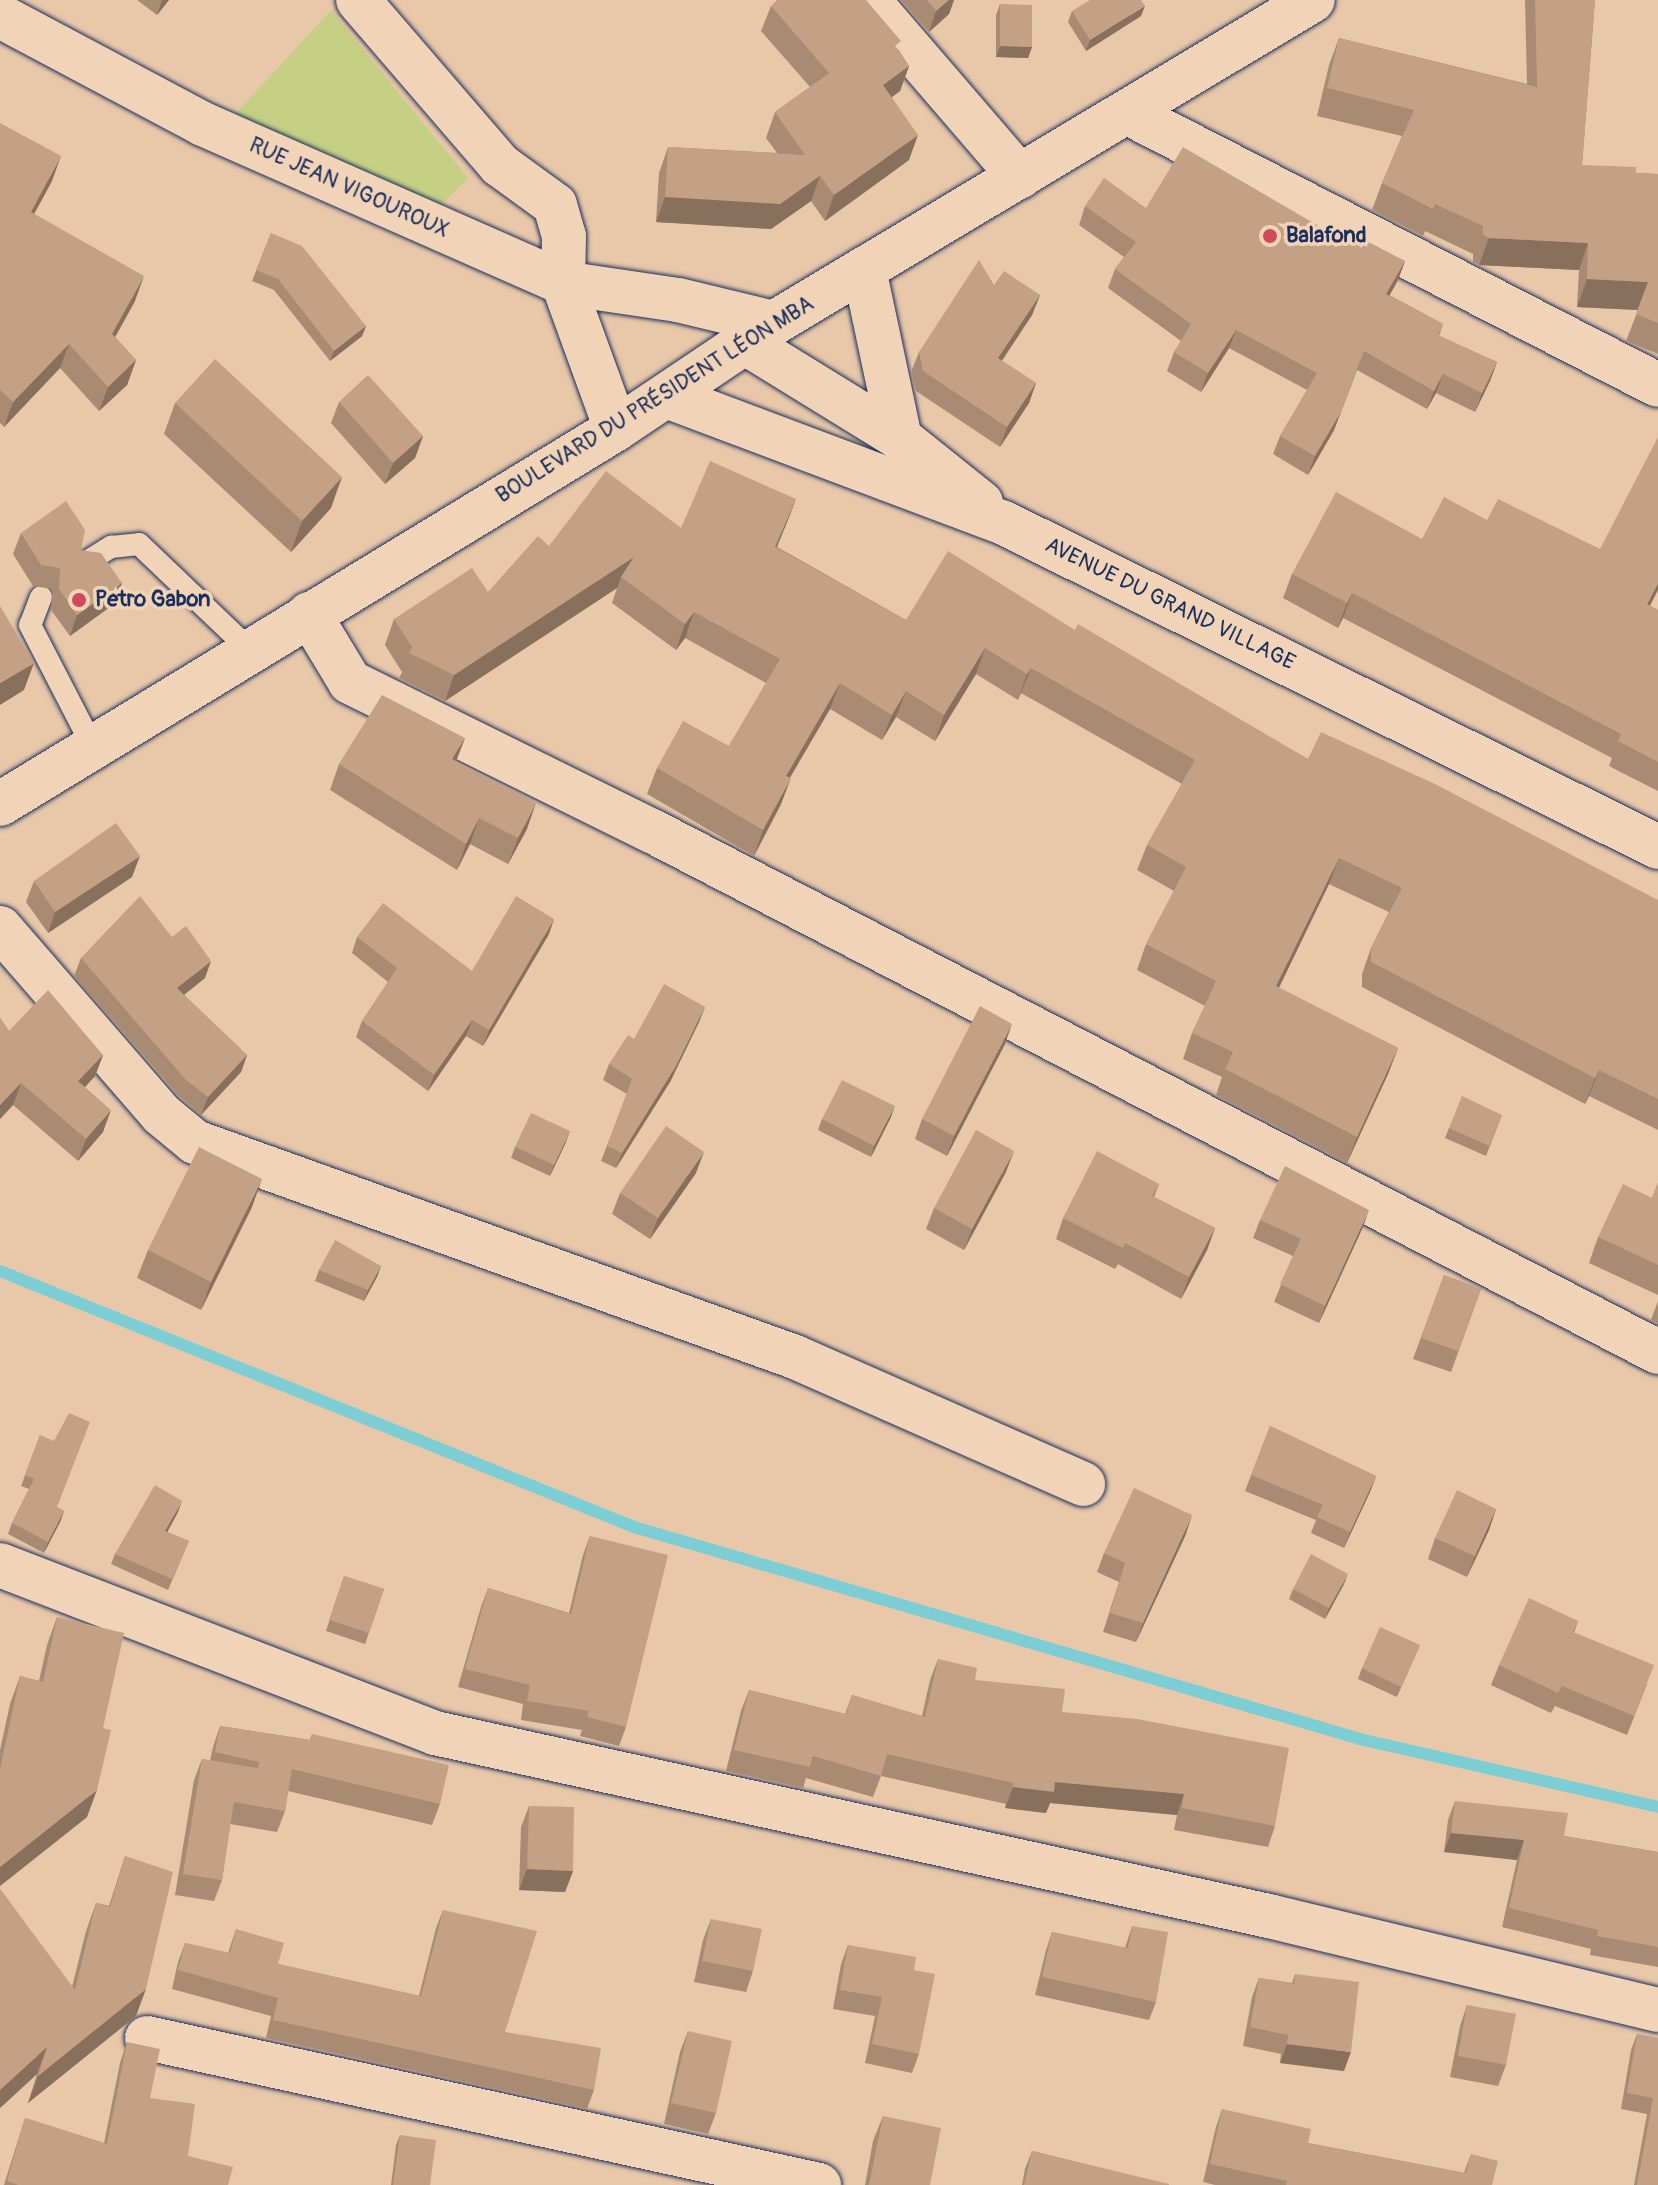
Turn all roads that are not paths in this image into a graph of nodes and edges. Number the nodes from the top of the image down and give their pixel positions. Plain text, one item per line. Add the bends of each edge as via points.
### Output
1 (358, 0) edge
2 (868, 0) edge
3 (1313, 0) edge
4 (0, 16) edge
5 (1130, 114) junction
6 (1020, 177) junction
7 (864, 269) junction
8 (563, 283) junction
9 (759, 332) junction
10 (1658, 385) edge
11 (666, 396) junction
12 (616, 429) junction
13 (900, 438) junction
14 (1004, 523) junction
15 (85, 563) edge
16 (41, 597) dead end
17 (309, 614) junction
18 (250, 650) junction
19 (93, 747) junction
20 (0, 804) edge
21 (1658, 847) edge
22 (0, 928) edge
23 (1658, 1352) edge
24 (1083, 1484) dead end
25 (0, 1565) edge
26 (1658, 2010) edge
27 (147, 2038) dead end
28 (819, 2185) edge

1 - 8 street via 500,165 555,205 564,236
2 - 6 street
3 - 5 street, BOULEVARD DU PRÉSIDENT LÉON MBA
4 - 8 street, RUE JEAN VIGOUROUX via 203,124
5 - 6 street, BOULEVARD DU PRÉSIDENT LÉON MBA
5 - 10 street
6 - 7 street, BOULEVARD DU PRÉSIDENT LÉON MBA
7 - 9 street, BOULEVARD DU PRÉSIDENT LÉON MBA
7 - 13 street
8 - 9 street, RUE JEAN VIGOUROUX via 678,300
8 - 12 street
9 - 11 street, BOULEVARD DU PRÉSIDENT LÉON MBA
9 - 13 street, RUE JEAN VIGOUROUX
11 - 12 street, BOULEVARD DU PRÉSIDENT LÉON MBA
11 - 14 street, AVENUE DU GRAND VILLAGE
12 - 17 street, BOULEVARD DU PRÉSIDENT LÉON MBA
13 - 14 street, RUE JEAN VIGOUROUX
14 - 21 street, AVENUE DU GRAND VILLAGE
15 - 18 lane via 111,547 139,544
16 - 19 lane via 30,625
17 - 18 street, BOULEVARD DU PRÉSIDENT LÉON MBA
17 - 23 street via 350,682 652,831
18 - 19 street, BOULEVARD DU PRÉSIDENT LÉON MBA
19 - 20 street, BOULEVARD DU PRÉSIDENT LÉON MBA
22 - 24 street via 161,1114 195,1142 795,1357
25 - 26 street via 435,1733 1269,1916
27 - 28 street

